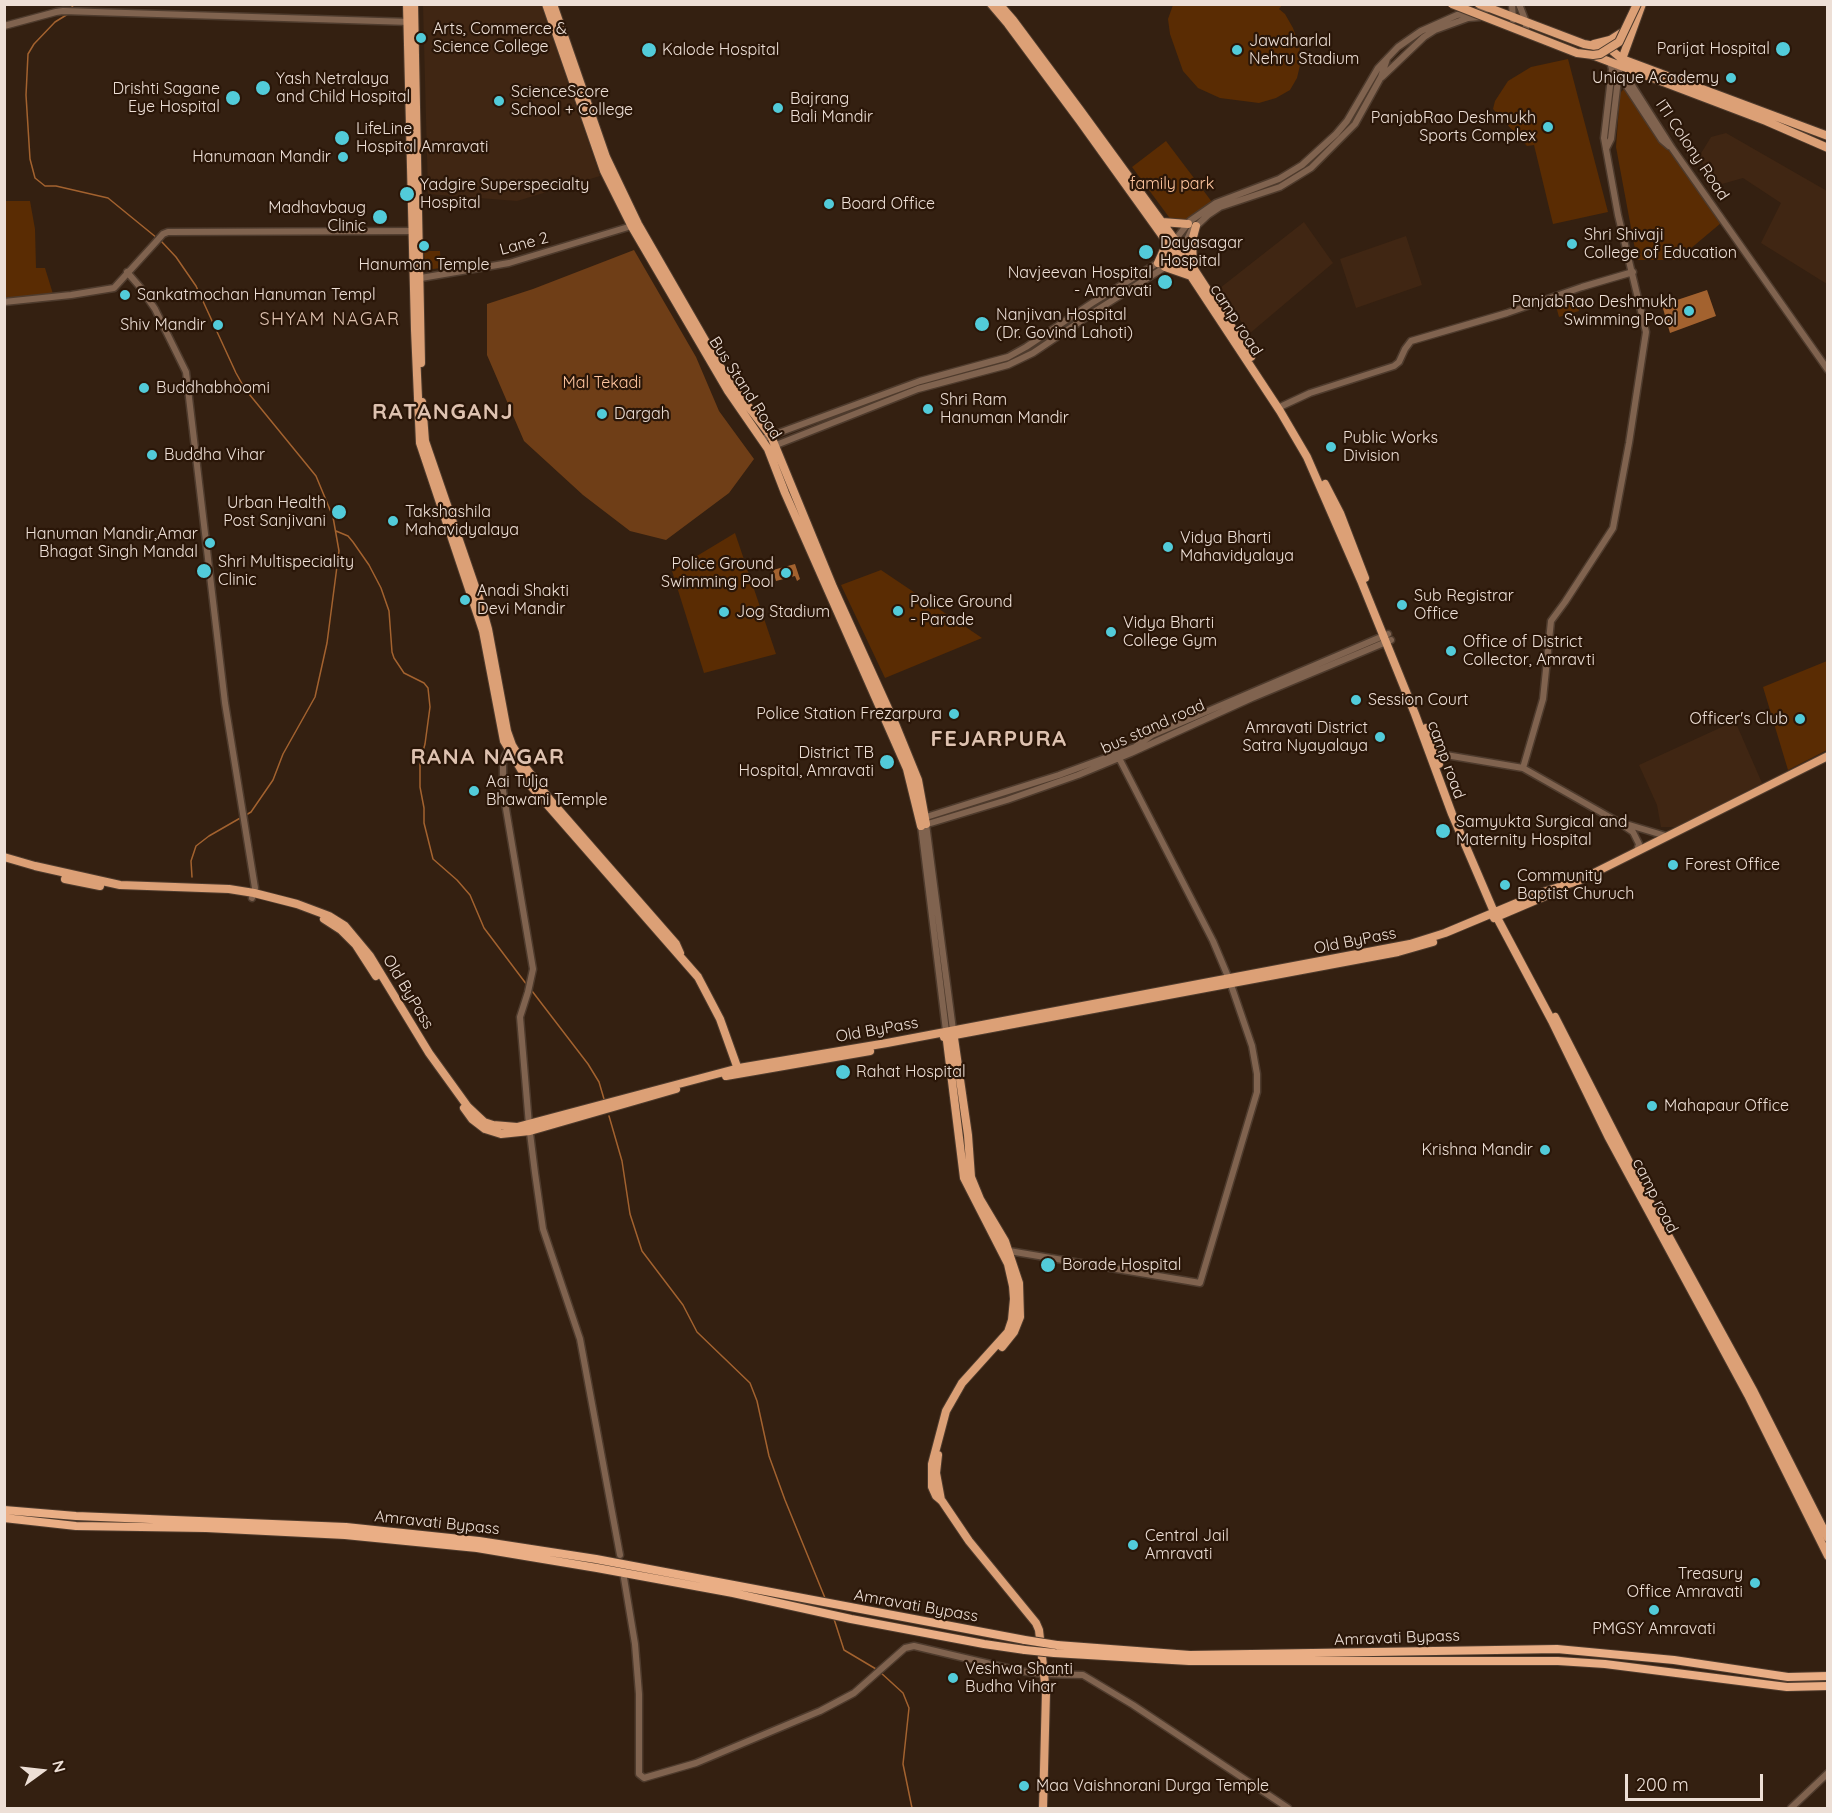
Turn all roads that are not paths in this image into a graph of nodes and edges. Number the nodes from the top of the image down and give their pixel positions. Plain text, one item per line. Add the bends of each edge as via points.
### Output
1 (407, 4) edge
2 (414, 4) edge
3 (546, 4) edge
4 (553, 4) edge
5 (991, 4) edge
6 (999, 4) edge
7 (1452, 4) edge
8 (1464, 4) edge
9 (1512, 4) edge
10 (1520, 4) edge
11 (1632, 4) edge
12 (1637, 4) edge
13 (1642, 4) edge
14 (1480, 11) edge
15 (1513, 21) junction
16 (411, 22) junction
17 (1526, 25) junction
18 (4, 27) edge
19 (1621, 33) junction
20 (1584, 44) junction
21 (1610, 49) junction
22 (1387, 59) junction
23 (1617, 66) junction
24 (1382, 77) junction
25 (1684, 86) junction
26 (1827, 136) edge
27 (1827, 148) edge
28 (1161, 222) junction
29 (635, 225) junction
30 (1192, 225) junction
31 (416, 231) junction
32 (1171, 244) junction
33 (1179, 254) junction
34 (1162, 265) junction
35 (1192, 266) junction
36 (127, 272) junction
37 (1632, 272) junction
38 (1192, 276) junction
39 (417, 279) junction
40 (4, 302) edge
41 (1827, 370) edge
42 (1282, 406) junction
43 (767, 438) junction
44 (772, 447) junction
45 (1387, 638) junction
46 (510, 747) junction
47 (1433, 753) junction
48 (1827, 756) edge
49 (1119, 758) junction
50 (1523, 768) junction
51 (923, 822) junction
52 (1620, 823) junction
53 (1666, 836) junction
54 (1637, 851) junction
55 (4, 859) edge
56 (253, 895) junction
57 (1498, 914) junction
58 (1230, 982) junction
59 (950, 1033) junction
60 (739, 1071) junction
61 (529, 1128) junction
62 (1009, 1251) junction
63 (942, 1501) junction
64 (4, 1510) edge
65 (4, 1518) edge
66 (1827, 1538) edge
67 (620, 1555) dead end
68 (1827, 1556) edge
69 (624, 1578) dead end
70 (1044, 1674) junction
71 (1827, 1676) edge
72 (1827, 1686) edge
73 (1827, 1773) edge
74 (1043, 1809) edge
75 (1288, 1809) edge
76 (1791, 1809) edge

1 - 16 main road
2 - 16 main road
3 - 29 main road, Bus Stand Road via 601,164
4 - 29 main road, Bus Stand Road via 606,157
5 - 32 main road, camp road
6 - 28 main road, camp road
7 - 14 main road, bridge
8 - 14 main road
9 - 15 street
10 - 17 street
11 - 19 main road
12 - 14 main road, bridge via 1619,42 1593,55 1577,52
13 - 23 main road
14 - 15 main road
14 - 15 main road via 1490,9
14 - 22 street via 1457,15 1421,31
14 - 24 street via 1424,37
15 - 17 main road
16 - 18 street via 63,11
16 - 31 main road
17 - 20 main road
17 - 23 main road
19 - 20 main road via 1599,44
19 - 21 main road
20 - 21 main road
21 - 23 main road
21 - 23 main road
22 - 24 street
22 - 30 street via 1376,70 1347,121 1302,165 1279,179 1216,203
23 - 25 main road
23 - 37 street via 1604,138
23 - 41 street, ITI Colony Road
24 - 30 street via 1350,130 1311,168 1280,187 1220,207
25 - 26 main road
25 - 27 main road
28 - 30 main road
28 - 32 main road, camp road
29 - 39 street, Lane 2 via 509,263
29 - 43 main road, Bus Stand Road
30 - 32 street
30 - 33 street
30 - 35 main road
31 - 36 street via 168,232
31 - 39 main road
32 - 33 main road, camp road
32 - 34 main road
33 - 34 street
33 - 35 main road, camp road
33 - 38 main road, camp road
34 - 38 main road
34 - 43 street via 1092,303 1008,357 920,381
34 - 44 street via 1022,360 918,389
35 - 42 main road, camp road
36 - 40 street via 114,288
36 - 56 street via 155,309 186,372 225,703
37 - 42 street via 1411,341 1394,366
37 - 50 street via 1646,332 1613,528 1551,621 1543,699
38 - 45 main road, camp road via 1307,457
39 - 46 main road via 425,441 488,629
42 - 45 main road, camp road via 1340,513
43 - 44 main road, Bus Stand Road
44 - 51 main road, Bus Stand Road via 918,780
45 - 47 main road, camp road
45 - 49 street, bus stand road
45 - 51 street, bus stand road via 1152,735 1135,747
46 - 60 main road via 550,800 676,944 703,984
46 - 61 street via 503,759 503,790 533,969 520,1017
47 - 50 street
47 - 57 main road, camp road
48 - 53 main road, Old ByPass
49 - 51 street, bus stand road via 1007,800
49 - 58 street
50 - 52 street
51 - 59 street
52 - 53 street
52 - 54 street via 1638,839
53 - 54 main road, Old ByPass
54 - 57 main road, Old ByPass
55 - 56 main road, Old ByPass via 120,885 229,889
56 - 61 main road, Old ByPass via 297,904 345,926 370,956 429,1053 468,1107 484,1122 506,1128
57 - 58 main road, Old ByPass via 1410,944
57 - 66 main road, camp road via 1754,1392
57 - 68 main road, camp road via 1632,1181 1748,1395
58 - 59 main road, Old ByPass
58 - 62 street via 1252,1046 1257,1092 1200,1283
59 - 60 main road, Old ByPass
59 - 62 main road via 968,1135 971,1177
59 - 63 main road via 964,1178 1004,1254 1014,1299 1006,1335 962,1383 944,1416 931,1469 932,1487
60 - 61 main road, Old ByPass
61 - 67 street via 543,1229 580,1339
62 - 63 main road via 1018,1283 1020,1317 1009,1340 969,1381 946,1423 936,1473
63 - 70 main road via 969,1541 1036,1623
64 - 71 highway, Amravati Bypass, bridge via 421,1534 542,1550 1057,1645 1190,1655 1557,1649 1674,1660 1788,1677
65 - 72 highway, Amravati Bypass, bridge via 76,1526 345,1535 477,1548 733,1593 984,1644 1054,1653 1189,1661 1558,1661 1787,1687
69 - 70 street via 639,1694 639,1774 644,1779 696,1763 820,1711 854,1693 905,1648 914,1646
70 - 74 main road
70 - 75 street via 1083,1675 1093,1680
73 - 76 street

